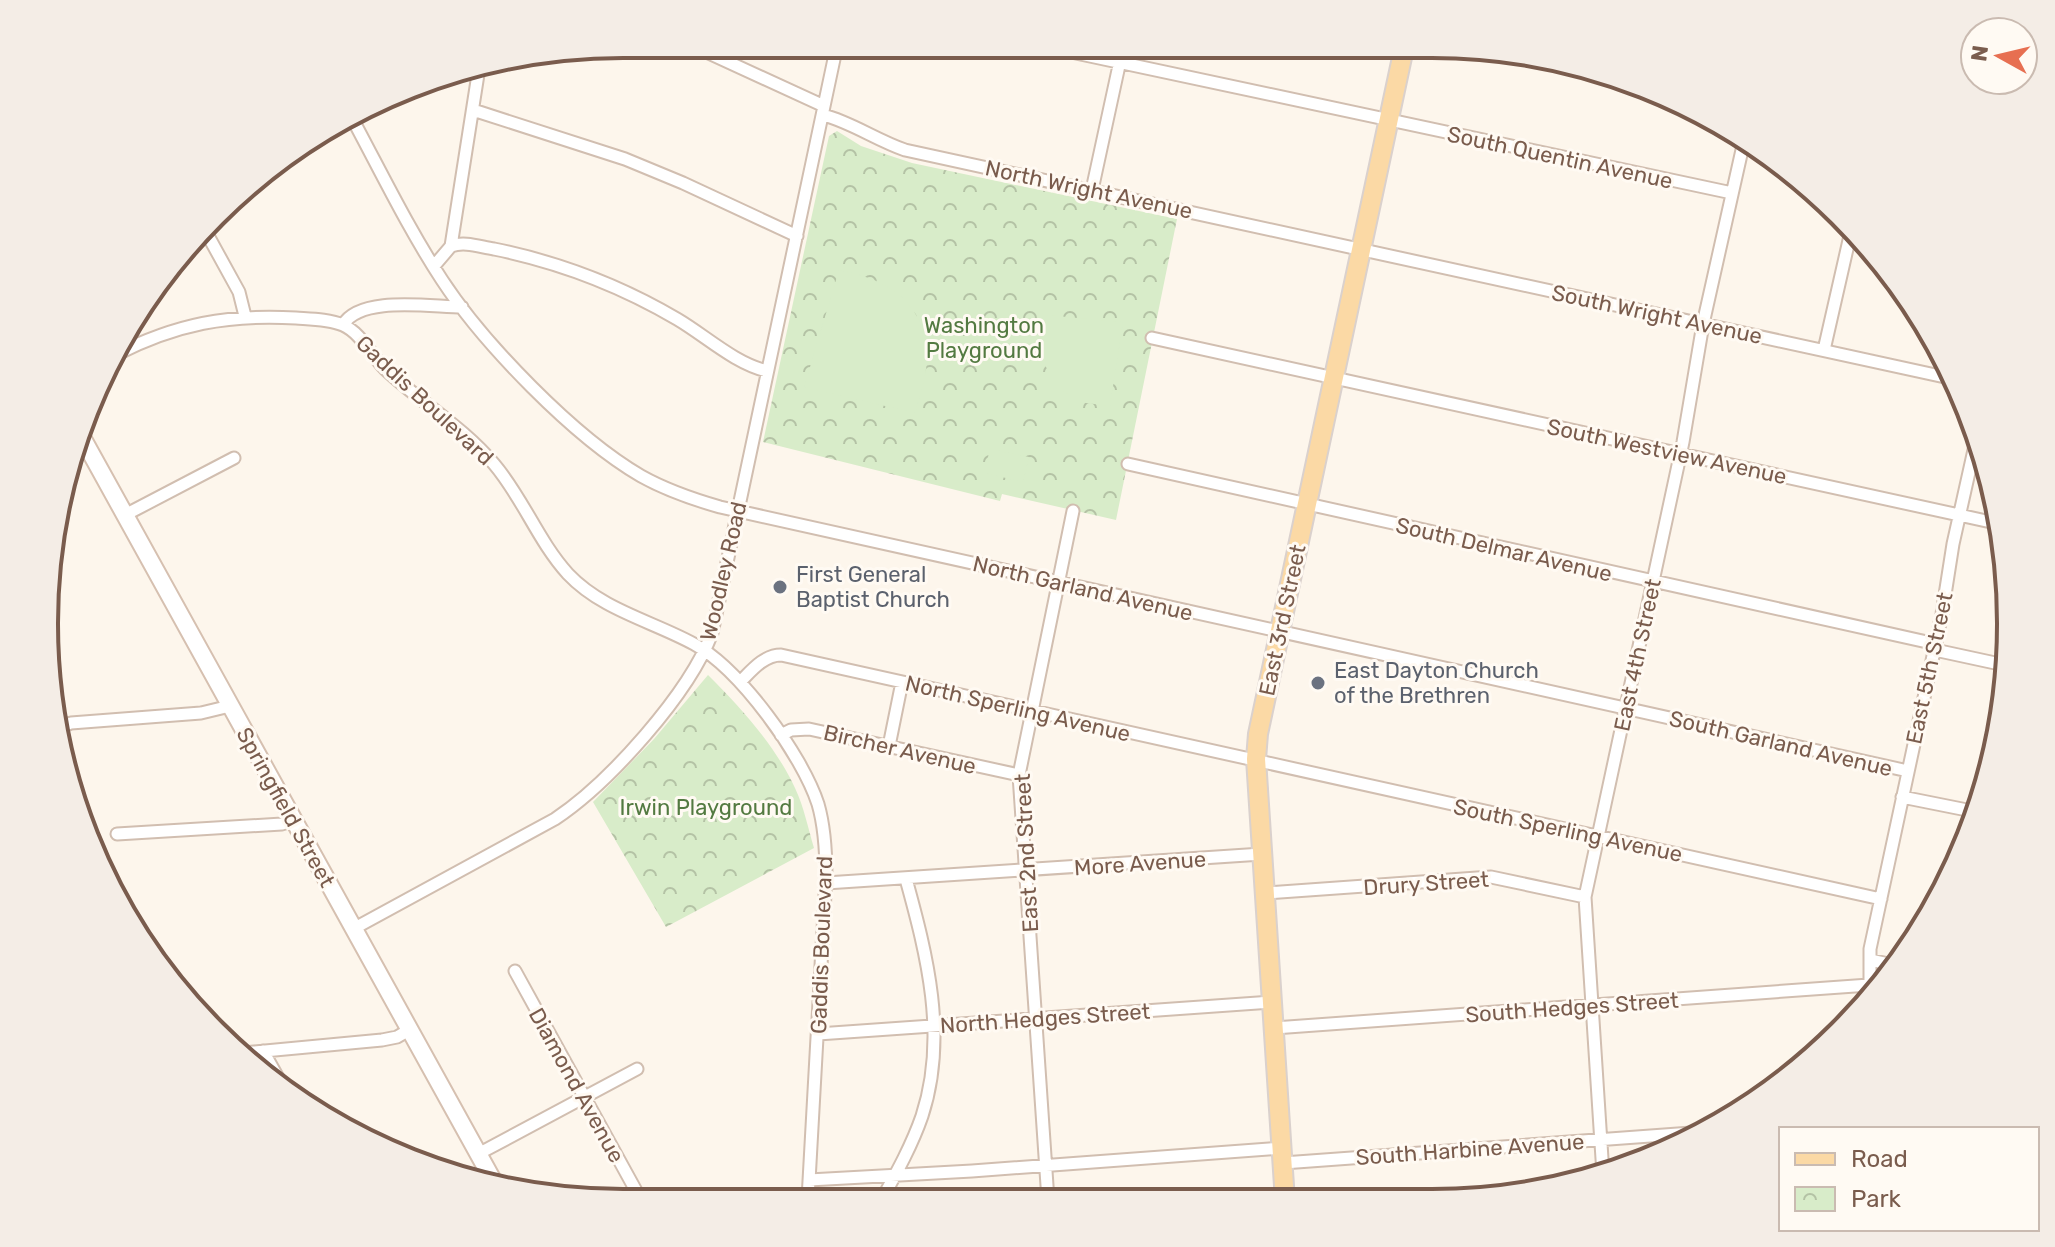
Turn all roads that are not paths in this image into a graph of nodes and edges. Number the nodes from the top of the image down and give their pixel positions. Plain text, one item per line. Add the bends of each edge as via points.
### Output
1 (718, 58) edge
2 (834, 58) edge
3 (1100, 58) edge
4 (1120, 58) edge
5 (1402, 58) edge
6 (1119, 62) junction
7 (478, 77) edge
8 (473, 110) junction
9 (824, 110) junction
10 (1388, 120) junction
11 (356, 126) edge
12 (1742, 151) edge
13 (1092, 190) junction
14 (1732, 193) junction
15 (797, 236) junction
16 (210, 239) edge
17 (1849, 242) edge
18 (451, 246) junction
19 (1360, 249) junction
20 (434, 266) junction
21 (462, 307) junction
22 (245, 316) junction
23 (1703, 324) junction
24 (343, 325) junction
25 (1152, 338) dead end
26 (130, 348) edge
27 (1824, 350) junction
28 (767, 371) junction
29 (1940, 375) edge
30 (1333, 377) junction
31 (87, 446) edge
32 (1680, 454) junction
33 (234, 458) dead end
34 (1972, 459) edge
35 (1128, 464) dead end
36 (1306, 505) junction
37 (738, 511) junction
38 (1073, 511) dead end
39 (125, 515) junction
40 (1960, 515) junction
41 (1987, 521) edge
42 (1653, 582) junction
43 (1058, 583) junction
44 (1279, 632) junction
45 (1935, 647) junction
46 (705, 650) junction
47 (1996, 663) edge
48 (740, 682) junction
49 (902, 682) junction
50 (230, 706) junction
51 (1625, 709) junction
52 (1032, 711) junction
53 (67, 724) edge
54 (781, 735) junction
55 (889, 746) junction
56 (1256, 759) junction
57 (1908, 771) junction
58 (1019, 775) junction
59 (1902, 797) junction
60 (1965, 810) edge
61 (294, 820) junction
62 (117, 834) dead end
63 (1597, 836) junction
64 (1262, 854) junction
65 (1026, 871) junction
66 (906, 879) junction
67 (826, 883) junction
68 (1265, 893) junction
69 (1585, 897) junction
70 (1881, 899) junction
71 (353, 929) junction
72 (1870, 960) junction
73 (1884, 963) edge
74 (515, 971) dead end
75 (1869, 981) edge
76 (1866, 985) edge
77 (1272, 1002) junction
78 (1591, 1005) junction
79 (1036, 1019) junction
80 (933, 1025) junction
81 (1274, 1028) junction
82 (409, 1030) junction
83 (818, 1034) junction
84 (263, 1051) junction
85 (254, 1052) edge
86 (271, 1066) edge
87 (637, 1069) dead end
88 (583, 1097) junction
89 (1674, 1134) edge
90 (1601, 1140) junction
91 (478, 1154) junction
92 (1282, 1155) junction
93 (1602, 1162) edge
94 (1045, 1165) junction
95 (489, 1173) edge
96 (895, 1176) junction
97 (809, 1180) junction
98 (635, 1189) edge
99 (809, 1189) edge
100 (888, 1189) edge
101 (1047, 1189) edge
102 (1284, 1189) edge

1 - 9 street, North Wright Avenue
2 - 9 street, Woodley Road
3 - 6 street, South Quentin Avenue
4 - 6 street
5 - 10 main road, East 3rd Street
6 - 10 street, South Quentin Avenue
6 - 13 street
7 - 8 street
8 - 15 street via 625,159
8 - 18 street
9 - 13 street, North Wright Avenue via 905,150
9 - 15 street, Woodley Road
10 - 14 street, South Quentin Avenue
10 - 19 main road, East 3rd Street
11 - 20 street, North Garland Avenue
12 - 14 street, East 4th Street
13 - 19 street, North Wright Avenue
14 - 23 street, East 4th Street
15 - 28 street, Woodley Road
16 - 22 street via 239,292
17 - 27 street
18 - 20 street
18 - 28 street via 506,252 606,284 669,314 743,363
19 - 23 street, South Wright Avenue
19 - 30 main road, East 3rd Street
20 - 21 street, North Garland Avenue
21 - 24 street via 369,307
21 - 37 street, North Garland Avenue via 535,388 620,463 678,494
22 - 24 street
22 - 26 street via 181,328
23 - 27 street, South Wright Avenue
23 - 32 street, East 4th Street
24 - 46 street, Gaddis Boulevard via 492,461 575,581 607,603
25 - 30 street, South Westview Avenue
27 - 29 street, South Wright Avenue
28 - 37 street, Woodley Road
30 - 32 street, South Westview Avenue
30 - 36 main road, East 3rd Street
31 - 39 main road, Springfield Street
32 - 40 street, South Westview Avenue
32 - 42 street, East 4th Street
33 - 39 street
34 - 40 street, East 5th Street
35 - 36 street, South Delmar Avenue
36 - 42 street, South Delmar Avenue
36 - 44 main road, East 3rd Street
37 - 43 street, North Garland Avenue
37 - 46 street, Woodley Road
38 - 43 street, East 2nd Street
39 - 50 main road, Springfield Street
40 - 41 street, South Westview Avenue
40 - 45 street, East 5th Street
42 - 45 street, South Delmar Avenue
42 - 51 street, East 4th Street
43 - 44 street, North Garland Avenue
43 - 52 street, East 2nd Street
44 - 51 street, South Garland Avenue
44 - 56 main road, East 3rd Street
45 - 47 street, South Delmar Avenue
45 - 57 street, East 5th Street
46 - 48 street, Gaddis Boulevard
46 - 71 street, Woodley Road via 662,715 580,801
48 - 49 street, North Sperling Avenue via 773,655
48 - 54 street, Gaddis Boulevard
49 - 52 street, North Sperling Avenue
49 - 55 street
50 - 53 street
50 - 61 main road, Springfield Street
51 - 57 street, South Garland Avenue
51 - 63 street, East 4th Street
52 - 56 street, North Sperling Avenue
52 - 58 street, East 2nd Street
54 - 55 street, Bircher Avenue via 809,729
54 - 67 street, Gaddis Boulevard via 817,802 826,843
55 - 58 street, Bircher Avenue
56 - 63 street, South Sperling Avenue
56 - 64 main road, East 3rd Street
57 - 59 street, East 5th Street
58 - 65 street, East 2nd Street
59 - 60 street, South Garland Avenue
59 - 70 street, East 5th Street
61 - 62 street
61 - 71 main road, Springfield Street
63 - 69 street, East 4th Street
63 - 70 street, South Sperling Avenue
64 - 65 street, More Avenue
64 - 68 main road, East 3rd Street
65 - 66 street, More Avenue
65 - 79 street, East 2nd Street
66 - 67 street, More Avenue
66 - 80 street via 925,946
67 - 83 street, Gaddis Boulevard
68 - 69 street, Drury Street via 1491,877
68 - 77 main road, East 3rd Street
69 - 78 street, East 4th Street
70 - 72 street, East 5th Street
71 - 82 main road, Springfield Street
72 - 73 street
72 - 75 street, East 5th Street
74 - 88 street, Diamond Avenue
76 - 78 street, South Hedges Street
77 - 79 street, North Hedges Street
77 - 81 main road, East 3rd Street
78 - 81 street, South Hedges Street
78 - 90 street, East 4th Street
79 - 80 street, North Hedges Street
79 - 94 street, East 2nd Street
80 - 83 street, North Hedges Street
80 - 96 street via 927,1097
81 - 92 main road, East 3rd Street
82 - 84 street via 382,1040
82 - 91 main road, Springfield Street
83 - 97 street, Gaddis Boulevard
84 - 85 street
84 - 86 street
87 - 88 street
88 - 91 street
88 - 98 street, Diamond Avenue
89 - 90 street, South Harbine Avenue
90 - 92 street, South Harbine Avenue
90 - 93 street, East 4th Street
91 - 95 main road, Springfield Street
92 - 94 street, South Harbine Avenue
92 - 102 main road, East 3rd Street
94 - 96 street, South Harbine Avenue
94 - 101 street, East 2nd Street
96 - 97 street, South Harbine Avenue
96 - 100 street
97 - 99 street, Gaddis Boulevard

